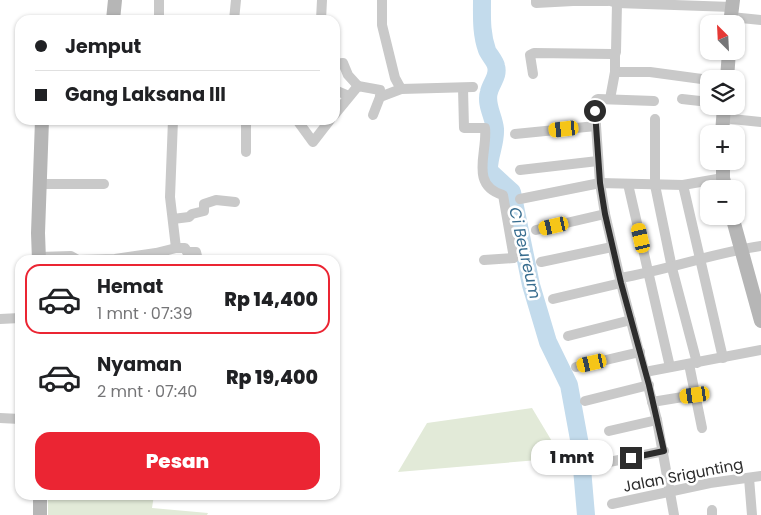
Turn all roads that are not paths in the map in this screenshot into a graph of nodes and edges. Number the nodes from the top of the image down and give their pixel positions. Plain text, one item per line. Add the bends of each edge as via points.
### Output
1 (115, 0) edge
2 (159, 0) edge
3 (236, 0) edge
4 (322, 0) edge
5 (382, 0) edge
6 (536, 0) edge
7 (611, 1) edge
8 (731, 12) edge
9 (114, 15) edge
10 (159, 15) edge
11 (234, 15) edge
12 (321, 15) edge
13 (761, 20) edge
14 (614, 55) junction
15 (340, 63) edge
16 (615, 72) junction
17 (533, 74) dead end
18 (700, 79) edge
19 (358, 86) junction
20 (401, 89) junction
21 (340, 92) edge
22 (349, 96) junction
23 (380, 97) junction
24 (610, 99) junction
25 (682, 99) dead end
26 (654, 101) dead end
27 (700, 101) edge
28 (340, 108) edge
29 (373, 115) dead end
30 (734, 115) edge
31 (655, 119) dead end
32 (761, 122) edge
33 (42, 125) edge
34 (173, 125) edge
35 (246, 125) edge
36 (301, 125) edge
37 (326, 125) edge
38 (596, 126) junction
39 (515, 134) dead end
40 (246, 152) dead end
41 (598, 161) junction
42 (520, 170) dead end
43 (600, 183) junction
44 (40, 184) junction
45 (104, 184) dead end
46 (628, 184) junction
47 (655, 185) junction
48 (700, 185) edge
49 (683, 186) junction
50 (520, 199) dead end
51 (235, 202) dead end
52 (605, 214) junction
53 (173, 219) junction
54 (734, 225) edge
55 (536, 230) dead end
56 (761, 246) edge
57 (612, 247) junction
58 (176, 248) junction
59 (740, 249) junction
60 (39, 255) edge
61 (148, 255) edge
62 (197, 255) edge
63 (484, 260) dead end
64 (701, 260) junction
65 (541, 262) dead end
66 (672, 268) junction
67 (649, 273) junction
68 (620, 281) junction
69 (756, 283) edge
70 (553, 299) dead end
71 (15, 318) edge
72 (0, 319) edge
73 (631, 320) junction
74 (761, 321) edge
75 (568, 336) dead end
76 (761, 350) edge
77 (640, 352) junction
78 (723, 358) junction
79 (693, 364) junction
80 (576, 367) dead end
81 (670, 367) junction
82 (645, 372) junction
83 (649, 385) junction
84 (695, 395) junction
85 (585, 401) dead end
86 (652, 402) junction
87 (0, 418) edge
88 (15, 419) edge
89 (657, 420) junction
90 (702, 428) dead end
91 (609, 431) dead end
92 (664, 451) junction
93 (599, 464) dead end
94 (761, 476) edge
95 (749, 478) junction
96 (669, 492) junction
97 (40, 500) edge
98 (612, 504) dead end
99 (40, 515) edge
100 (674, 515) edge
101 (752, 515) edge

1 - 9 street
2 - 10 street
3 - 11 street
4 - 12 street
5 - 20 street via 382,25 395,78
6 - 7 street via 536,3
7 - 8 street
7 - 14 street
8 - 13 street
14 - 16 street
14 - 17 street via 534,53 530,55
15 - 19 street
16 - 18 street via 650,72
16 - 24 street
19 - 22 street
19 - 23 street via 380,90
20 - 23 street
20 - 63 street via 468,88 464,128 485,128 482,170 486,185 503,195 514,258
21 - 22 street
22 - 28 street
23 - 29 street
24 - 26 street
24 - 38 street via 596,99
25 - 27 street
30 - 32 street
31 - 47 street
33 - 44 street
34 - 53 street via 170,197
35 - 40 street
36 - 37 street via 313,142
38 - 39 street
38 - 41 street
41 - 42 street
41 - 43 street
43 - 46 street
43 - 50 street
43 - 52 street
44 - 45 street
44 - 60 street
46 - 47 street
46 - 67 street
47 - 49 street
47 - 66 street
48 - 49 street
49 - 64 street
51 - 53 street via 216,200 204,204 204,212
52 - 55 street
52 - 57 street
53 - 58 street
54 - 59 street
56 - 59 street
57 - 65 street
57 - 68 street
58 - 61 street
58 - 62 street via 185,248
59 - 64 street
59 - 69 street
64 - 66 street
64 - 78 street
66 - 67 street
66 - 79 street
67 - 68 street
67 - 81 street
68 - 70 street
68 - 73 street
69 - 74 street
71 - 72 street
73 - 75 street
73 - 77 street
76 - 78 street
77 - 80 street
77 - 82 street
78 - 79 street
79 - 81 street
79 - 84 street
81 - 82 street
82 - 83 street
83 - 85 street
83 - 86 street
84 - 86 street
84 - 90 street
86 - 89 street
87 - 88 street
89 - 91 street
89 - 92 street
92 - 93 street
92 - 96 street
94 - 95 street, Jalan Srigunting
95 - 96 street, Jalan Srigunting
95 - 101 street
96 - 98 street, Jalan Srigunting
96 - 100 street
97 - 99 street

